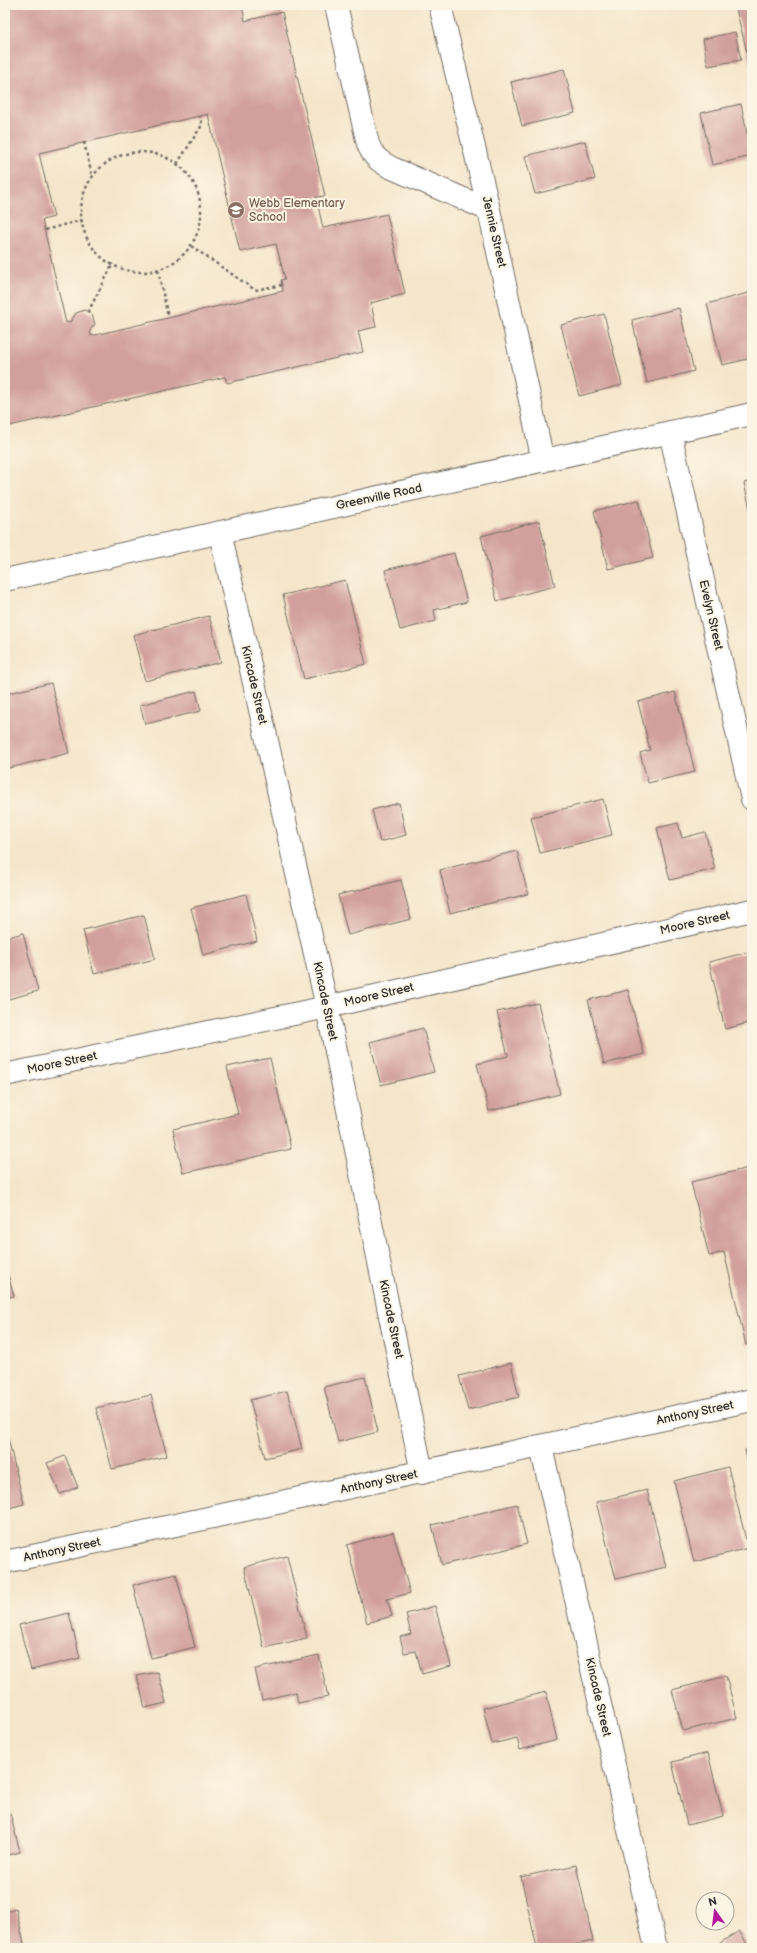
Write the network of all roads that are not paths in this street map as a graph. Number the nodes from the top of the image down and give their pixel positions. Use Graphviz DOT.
graph roads {
  1 [pos="336,5"];
  2 [pos="440,5"];
  3 [pos="489,210"];
  4 [pos="752,414"];
  5 [pos="670,432"];
  6 [pos="544,460"];
  7 [pos="220,532"];
  8 [pos="5,580"];
  9 [pos="752,799"];
  10 [pos="752,910"];
  11 [pos="327,1007"];
  12 [pos="5,1075"];
  13 [pos="752,1400"];
  14 [pos="540,1446"];
  15 [pos="422,1473"];
  16 [pos="5,1562"];
  17 [pos="656,1948"];
  1 -- 3 [label="street"];
  2 -- 3 [label="street, Jennie Street"];
  3 -- 6 [label="street, Jennie Street"];
  4 -- 5 [label="street, Greenville Road"];
  5 -- 6 [label="street, Greenville Road"];
  5 -- 9 [label="street, Evelyn Street"];
  6 -- 7 [label="street, Greenville Road"];
  7 -- 8 [label="street, Greenville Road"];
  7 -- 11 [label="street, Kincade Street"];
  10 -- 11 [label="street, Moore Street"];
  11 -- 12 [label="street, Moore Street"];
  11 -- 15 [label="street, Kincade Street"];
  13 -- 14 [label="street, Anthony Street"];
  14 -- 15 [label="street, Anthony Street"];
  14 -- 17 [label="street, Kincade Street"];
  15 -- 16 [label="street, Anthony Street"];
}
